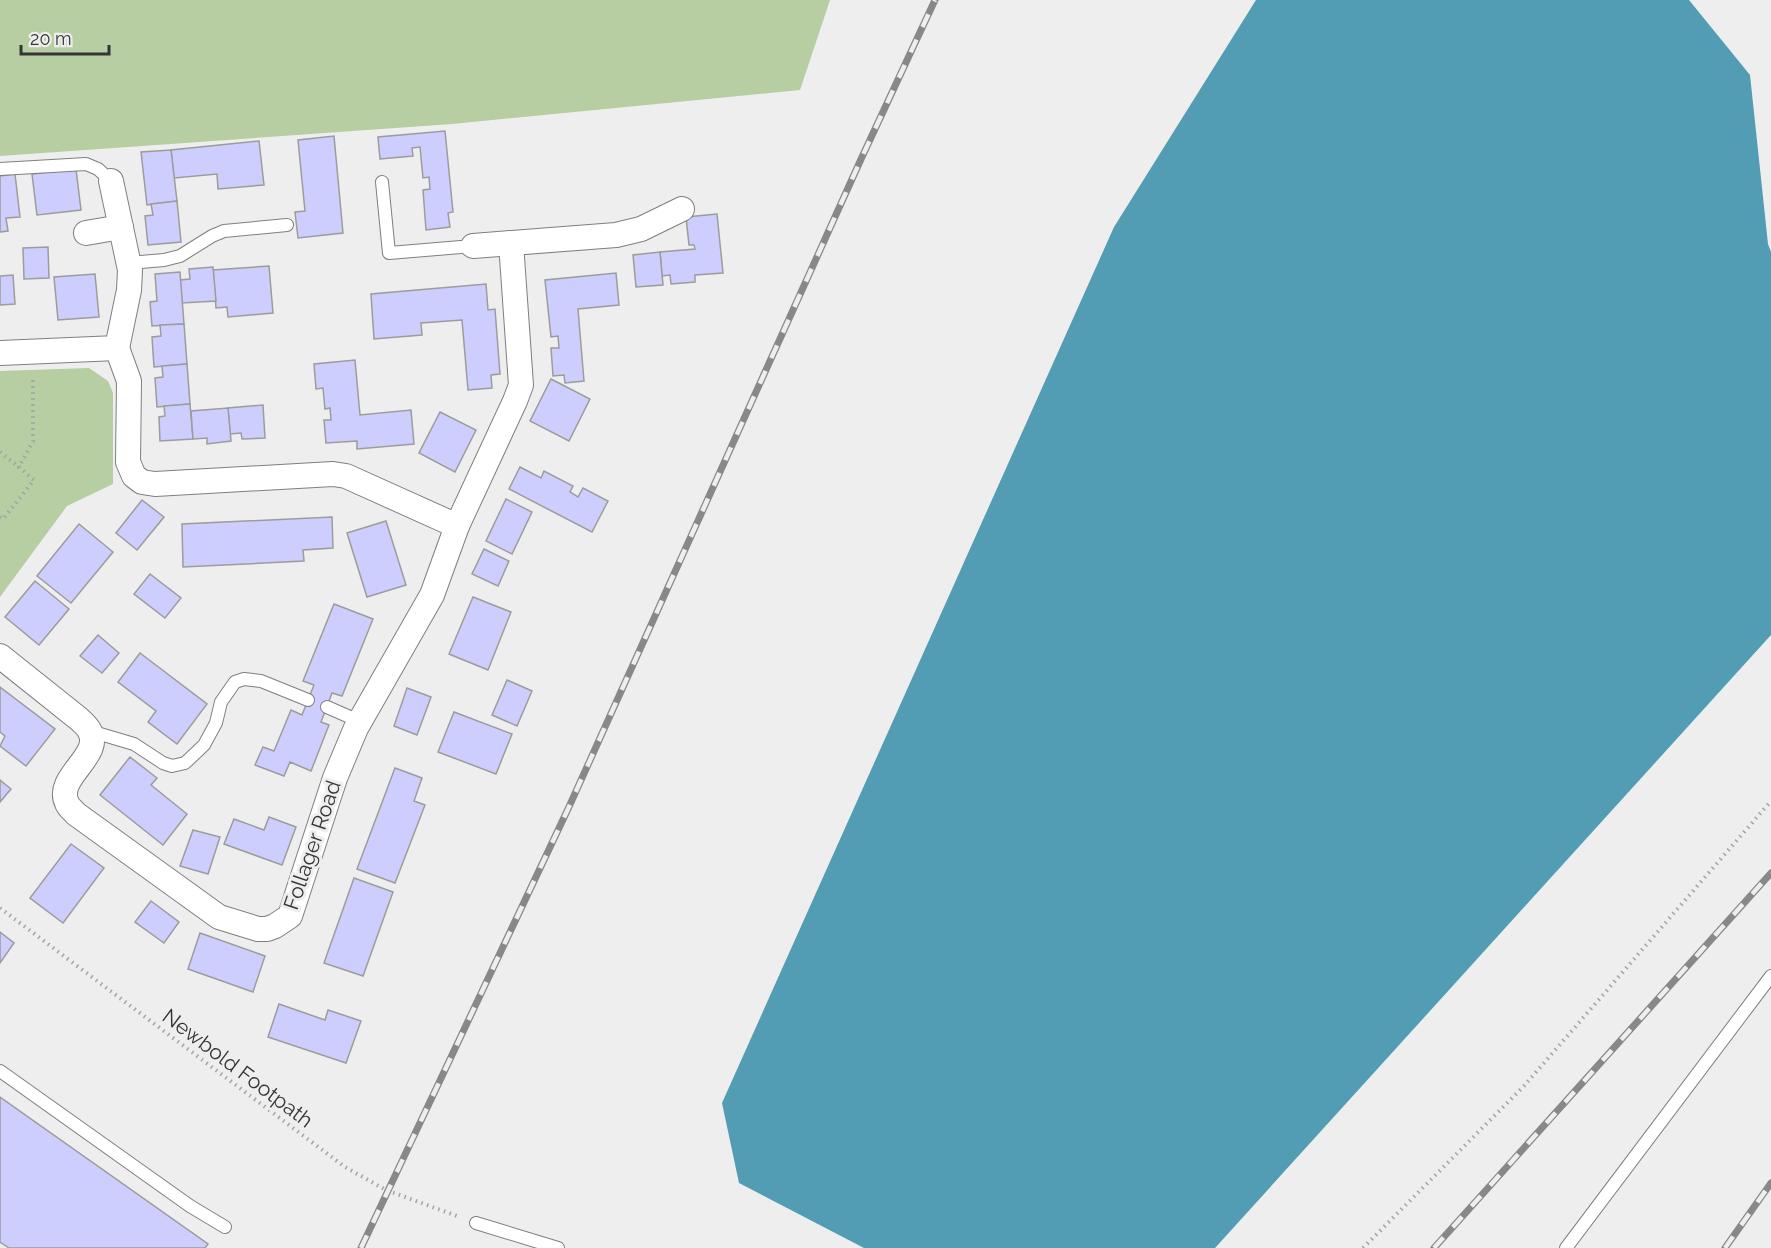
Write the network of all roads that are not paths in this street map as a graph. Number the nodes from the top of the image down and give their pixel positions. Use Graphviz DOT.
graph roads {
  1 [pos="0,169"];
  2 [pos="111,181"];
  3 [pos="382,182"];
  4 [pos="682,209"];
  5 [pos="286,225"];
  6 [pos="121,227"];
  7 [pos="86,233"];
  8 [pos="511,243"];
  9 [pos="473,246"];
  10 [pos="129,263"];
  11 [pos="117,348"];
  12 [pos="0,352"];
  13 [pos="457,526"];
  14 [pos="0,656"];
  15 [pos="308,700"];
  16 [pos="327,707"];
  17 [pos="359,721"];
  18 [pos="90,731"];
  19 [pos="1771,976"];
  20 [pos="0,1071"];
  21 [pos="476,1223"];
  22 [pos="225,1227"];
  23 [pos="558,1248"];
  24 [pos="1566,1248"];
  1 -- 2 [label="lane"];
  2 -- 6 [label="street"];
  3 -- 9 [label="lane"];
  4 -- 8 [label="street"];
  5 -- 10 [label="lane"];
  6 -- 7 [label="street"];
  6 -- 10 [label="street"];
  8 -- 9 [label="street"];
  8 -- 13 [label="street, Follager Road"];
  10 -- 11 [label="street"];
  11 -- 12 [label="street"];
  11 -- 13 [label="street"];
  13 -- 17 [label="street, Follager Road"];
  14 -- 18 [label="street"];
  15 -- 18 [label="lane"];
  16 -- 17 [label="lane"];
  17 -- 18 [label="street, Follager Road"];
  19 -- 24 [label="lane"];
  20 -- 22 [label="lane"];
  21 -- 23 [label="lane"];
}
